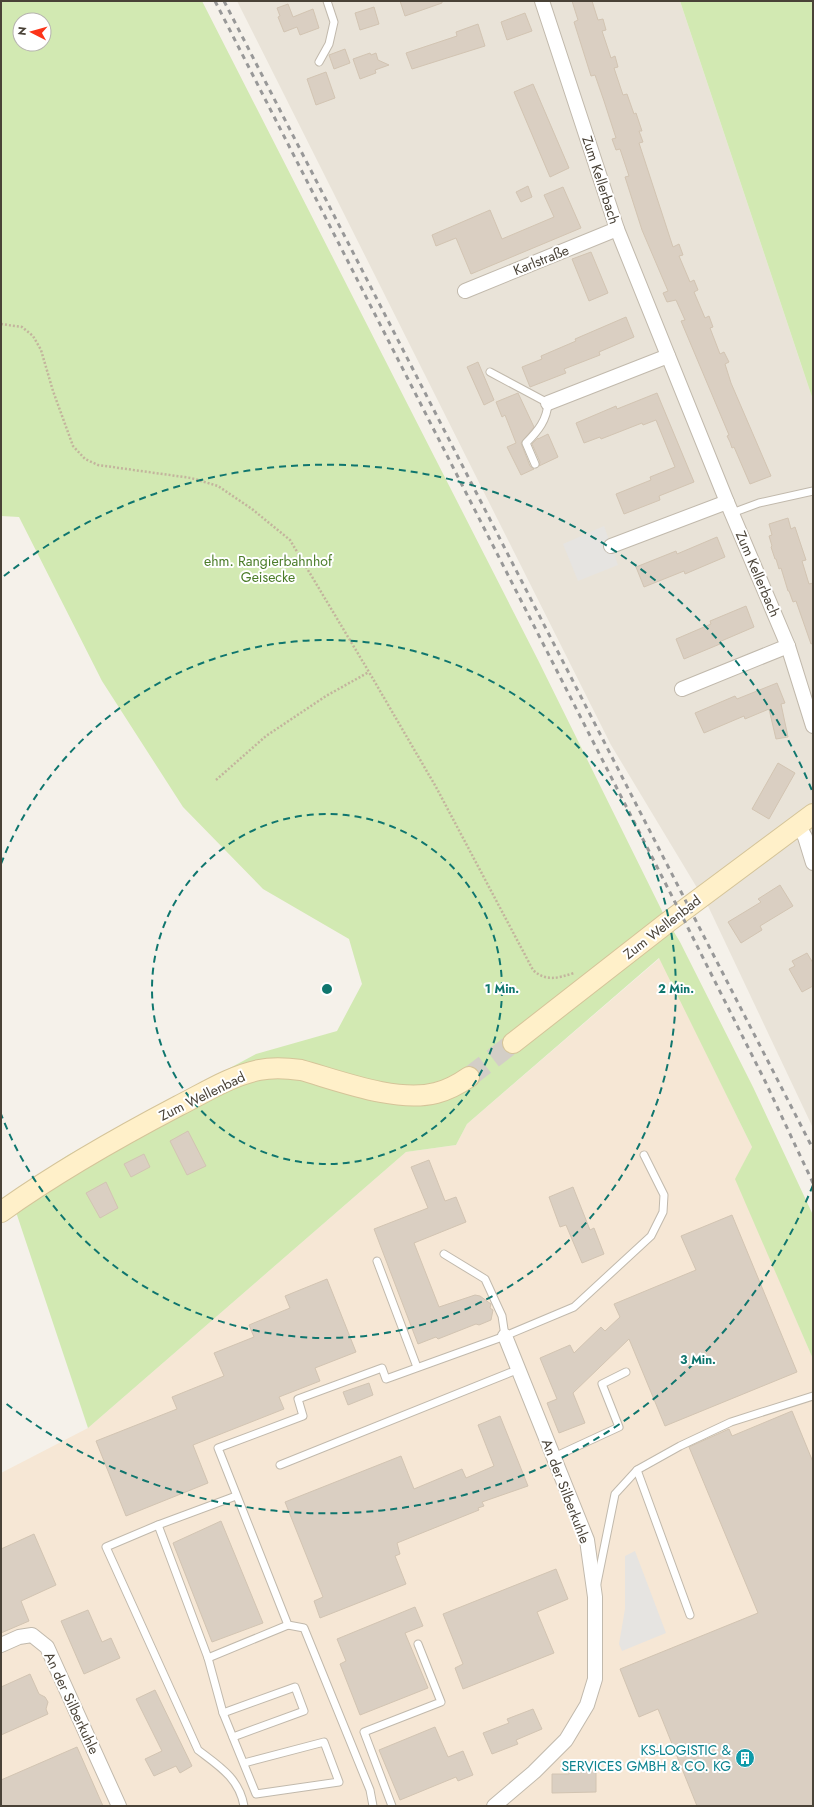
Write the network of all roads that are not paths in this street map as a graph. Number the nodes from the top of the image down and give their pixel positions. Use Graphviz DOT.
graph roads {
  1 [pos="327,1"];
  2 [pos="542,1"];
  3 [pos="319,62"];
  4 [pos="617,229"];
  5 [pos="465,291"];
  6 [pos="668,356"];
  7 [pos="490,372"];
  8 [pos="548,403"];
  9 [pos="535,464"];
  10 [pos="813,491"];
  11 [pos="729,508"];
  12 [pos="611,546"];
  13 [pos="788,646"];
  14 [pos="682,688"];
  15 [pos="813,726"];
  16 [pos="806,819"];
  17 [pos="813,863"];
  18 [pos="513,1043"];
  19 [pos="470,1078"];
  20 [pos="644,1155"];
  21 [pos="1,1212"];
  22 [pos="444,1254"];
  23 [pos="377,1261"];
  24 [pos="505,1336"];
  25 [pos="417,1367"];
  26 [pos="519,1369"];
  27 [pos="626,1372"];
  28 [pos="813,1396"];
  29 [pos="554,1457"];
  30 [pos="280,1465"];
  31 [pos="637,1470"];
  32 [pos="236,1496"];
  33 [pos="158,1525"];
  34 [pos="595,1597"];
  35 [pos="690,1615"];
  36 [pos="288,1625"];
  37 [pos="418,1644"];
  38 [pos="1,1645"];
  39 [pos="208,1658"];
  40 [pos="223,1713"];
  41 [pos="233,1737"];
  42 [pos="244,1763"];
  43 [pos="119,1806"];
  44 [pos="244,1806"];
  45 [pos="373,1806"];
  46 [pos="392,1806"];
  47 [pos="494,1806"];
  1 -- 3 [label="lane"];
  2 -- 4 [label="street, Zum Kellerbach"];
  4 -- 5 [label="street, Karlstraße"];
  4 -- 6 [label="street, Zum Kellerbach"];
  6 -- 8 [label="street"];
  6 -- 11 [label="street, Zum Kellerbach"];
  7 -- 8 [label="lane"];
  8 -- 9 [label="lane"];
  10 -- 11 [label="lane"];
  11 -- 12 [label="street"];
  11 -- 13 [label="street, Zum Kellerbach"];
  13 -- 14 [label="street"];
  13 -- 15 [label="street, Zum Kellerbach"];
  16 -- 17 [label="street"];
  16 -- 18 [label="main road, Zum Wellenbad"];
  19 -- 21 [label="main road, Zum Wellenbad"];
  20 -- 24 [label="lane"];
  22 -- 24 [label="lane"];
  23 -- 25 [label="lane"];
  24 -- 25 [label="lane"];
  24 -- 26 [label="street, An der Silberkuhle"];
  25 -- 32 [label="lane"];
  26 -- 29 [label="street, An der Silberkuhle"];
  26 -- 30 [label="lane"];
  27 -- 29 [label="lane"];
  28 -- 31 [label="lane"];
  29 -- 34 [label="street, An der Silberkuhle"];
  31 -- 34 [label="lane"];
  31 -- 35 [label="lane"];
  32 -- 33 [label="lane"];
  32 -- 36 [label="lane"];
  33 -- 39 [label="lane"];
  33 -- 44 [label="lane"];
  34 -- 47 [label="street, An der Silberkuhle"];
  36 -- 39 [label="lane"];
  36 -- 45 [label="lane"];
  37 -- 46 [label="lane"];
  38 -- 43 [label="street, An der Silberkuhle"];
  39 -- 40 [label="lane"];
  40 -- 41 [label="lane"];
  40 -- 41 [label="lane"];
  41 -- 42 [label="lane"];
  42 -- 42 [label="lane"];
}
